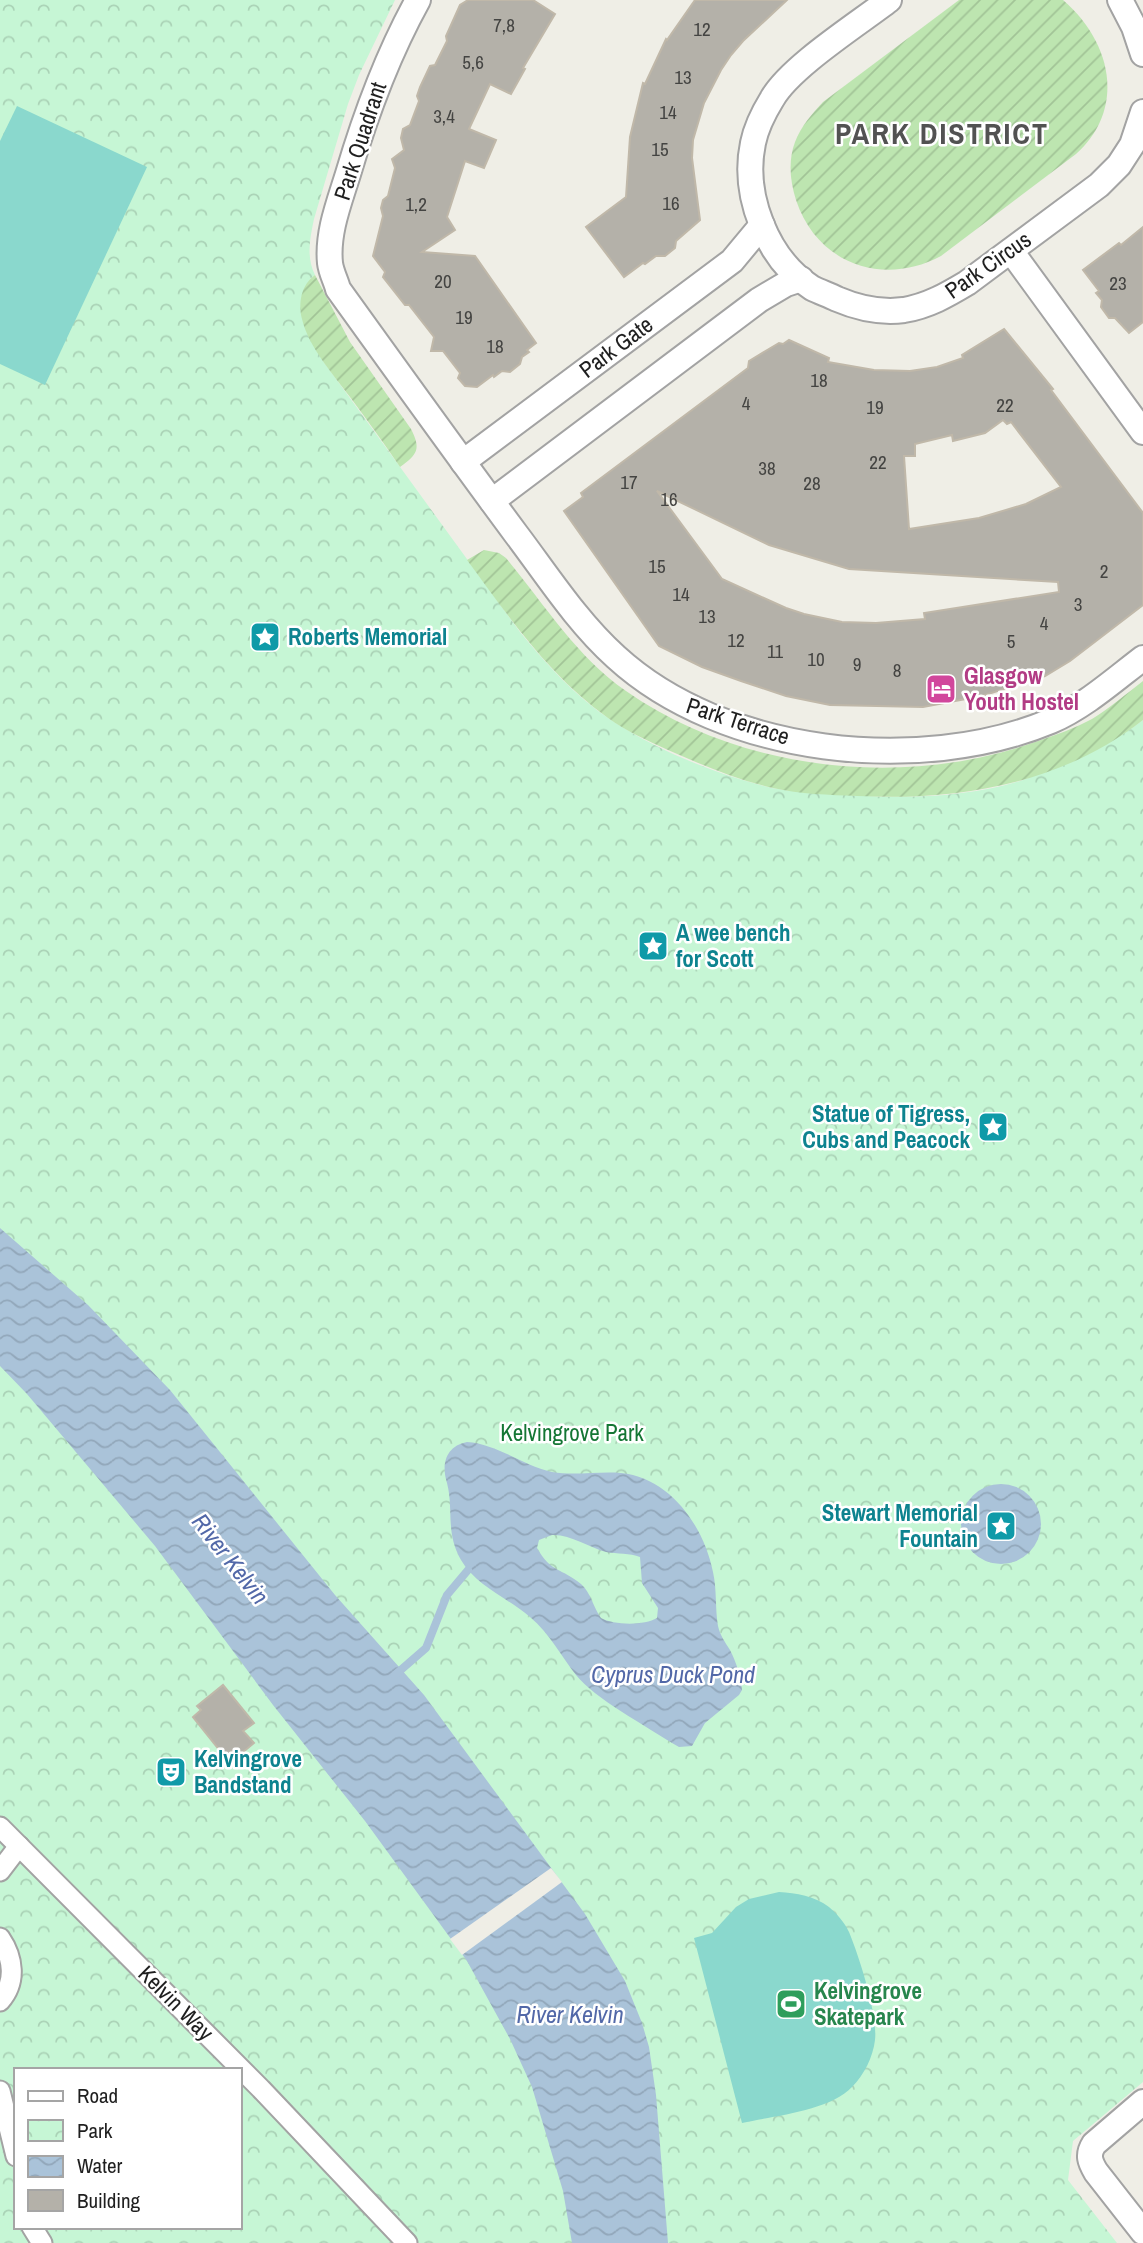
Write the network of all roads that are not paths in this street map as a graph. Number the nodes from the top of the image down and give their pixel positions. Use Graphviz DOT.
graph roads {
  1 [pos="418,0"];
  2 [pos="889,0"];
  3 [pos="1120,0"];
  4 [pos="1138,16"];
  5 [pos="1143,54"];
  6 [pos="1143,112"];
  7 [pos="762,225"];
  8 [pos="1011,251"];
  9 [pos="802,279"];
  10 [pos="338,289"];
  11 [pos="1143,432"];
  12 [pos="463,462"];
  13 [pos="492,501"];
  14 [pos="1143,658"];
  15 [pos="0,1826"];
  16 [pos="19,1846"];
  17 [pos="0,1871"];
  18 [pos="0,1938"];
  19 [pos="0,2001"];
  20 [pos="240,2068"];
  21 [pos="242,2070"];
  22 [pos="0,2091"];
  23 [pos="1143,2102"];
  24 [pos="14,2148"];
  25 [pos="1143,2232"];
  26 [pos="407,2243"];
  1 -- 10 [label="street, Park Quadrant"];
  2 -- 7 [label="street, Park Circus"];
  3 -- 4 [label="street"];
  4 -- 5 [label="street"];
  6 -- 8 [label="street, Park Circus"];
  7 -- 9 [label="street, Park Circus"];
  7 -- 12 [label="street, Park Gate"];
  8 -- 9 [label="street, Park Circus"];
  8 -- 11 [label="street"];
  9 -- 13 [label="street"];
  10 -- 12 [label="street, Park Terrace"];
  12 -- 13 [label="street, Park Terrace"];
  13 -- 14 [label="street, Park Terrace"];
  15 -- 16 [label="street, Kelvin Way"];
  16 -- 17 [label="street"];
  16 -- 20 [label="street, Kelvin Way"];
  18 -- 19 [label="street"];
  21 -- 26 [label="street, Kelvin Way"];
  22 -- 24 [label="street"];
  23 -- 25 [label="street"];
}
